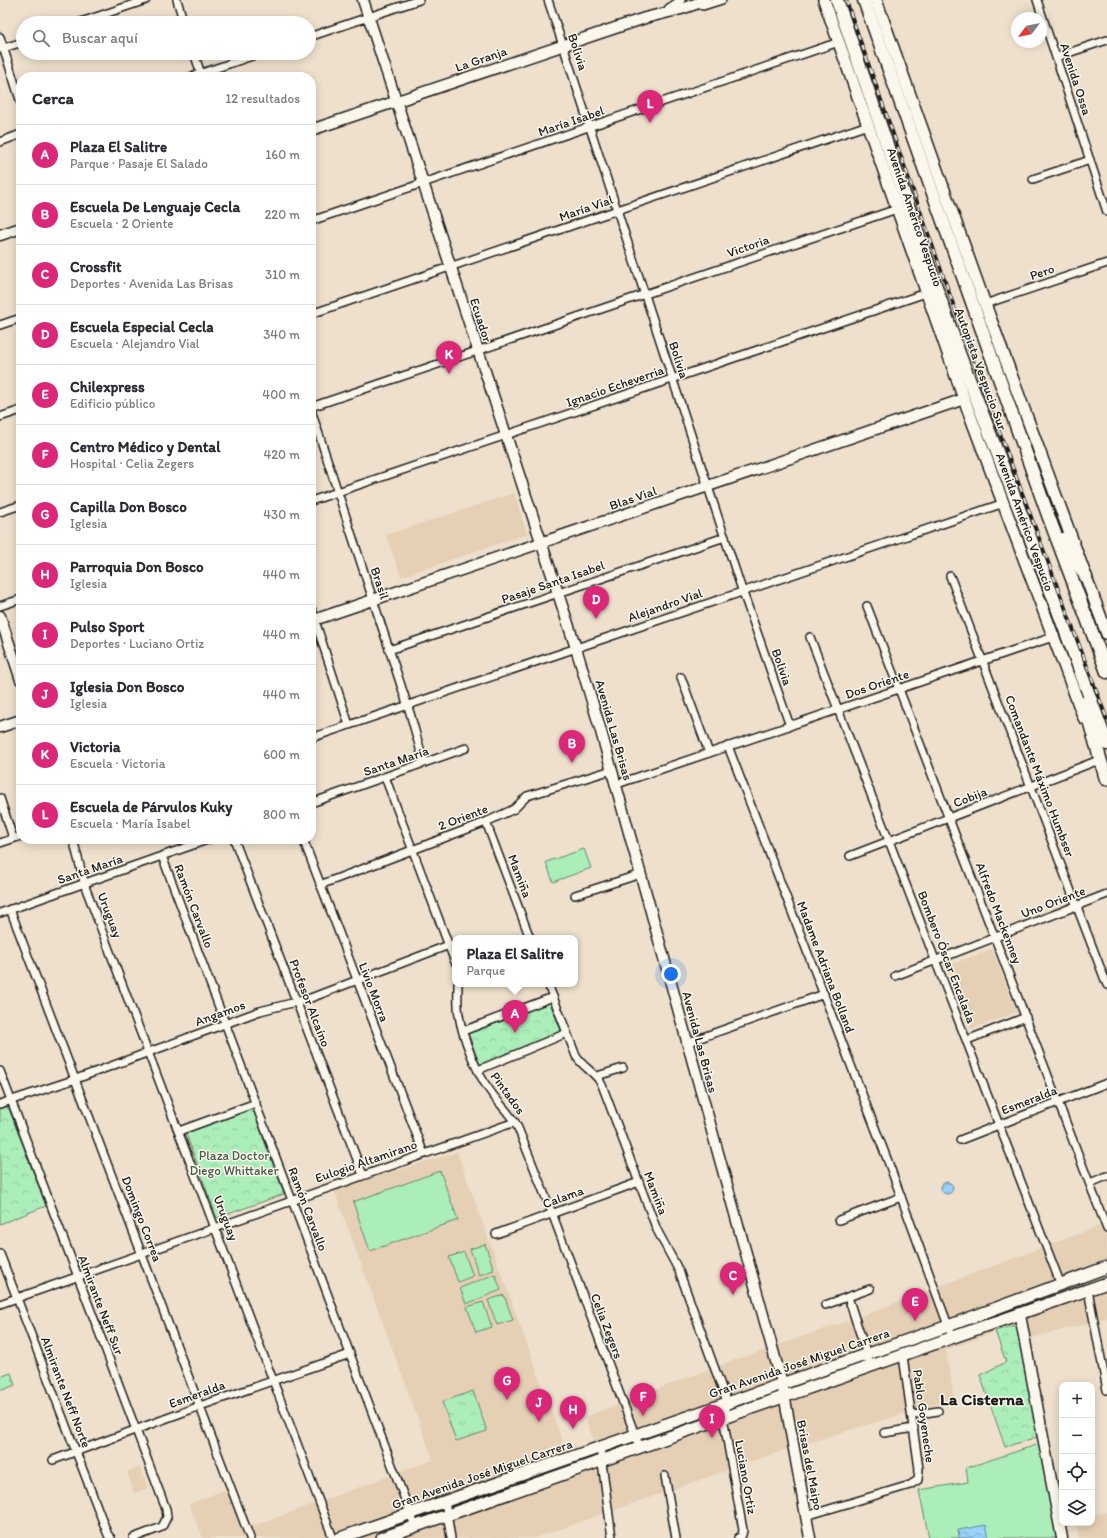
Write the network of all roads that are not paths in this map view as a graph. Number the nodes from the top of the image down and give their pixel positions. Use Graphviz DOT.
graph roads {
  1 [pos="146,0"];
  2 [pos="176,0"];
  3 [pos="363,0"];
  4 [pos="420,0"];
  5 [pos="548,0"];
  6 [pos="693,0"];
  7 [pos="707,0"];
  8 [pos="722,0"];
  9 [pos="824,0"];
  10 [pos="837,0"];
  11 [pos="864,0"];
  12 [pos="876,0"];
  13 [pos="1037,0"];
  14 [pos="681,4"];
  15 [pos="669,8"];
  16 [pos="659,14"];
  17 [pos="99,16"];
  18 [pos="182,16"];
  19 [pos="368,17"];
  20 [pos="316,35"];
  21 [pos="0,37"];
  22 [pos="1107,40"];
  23 [pos="839,42"];
  24 [pos="16,44"];
  25 [pos="563,45"];
  26 [pos="2,49"];
  27 [pos="1056,57"];
  28 [pos="196,60"];
  29 [pos="242,60"];
  30 [pos="200,72"];
  31 [pos="209,72"];
  32 [pos="16,89"];
  33 [pos="395,102"];
  34 [pos="868,125"];
  35 [pos="590,127"];
  36 [pos="316,128"];
  37 [pos="16,136"];
  38 [pos="0,142"];
  39 [pos="1090,160"];
  40 [pos="1033,179"];
  41 [pos="422,184"];
  42 [pos="897,209"];
  43 [pos="618,210"];
  44 [pos="1107,212"];
  45 [pos="316,219"];
  46 [pos="16,230"];
  47 [pos="0,235"];
  48 [pos="1107,263"];
  49 [pos="450,267"];
  50 [pos="645,294"];
  51 [pos="926,294"];
  52 [pos="985,304"];
  53 [pos="316,312"];
  54 [pos="16,320"];
  55 [pos="0,325"];
  56 [pos="477,350"];
  57 [pos="673,379"];
  58 [pos="964,399"];
  59 [pos="316,405"];
  60 [pos="16,412"];
  61 [pos="0,417"];
  62 [pos="316,425"];
  63 [pos="505,436"];
  64 [pos="708,486"];
  65 [pos="338,492"];
  66 [pos="316,499"];
  67 [pos="1004,503"];
  68 [pos="16,507"];
  69 [pos="0,512"];
  70 [pos="1048,516"];
  71 [pos="725,537"];
  72 [pos="541,543"];
  73 [pos="950,576"];
  74 [pos="1086,577"];
  75 [pos="743,592"];
  76 [pos="558,594"];
  77 [pos="1052,594"];
  78 [pos="373,600"];
  79 [pos="16,601"];
  80 [pos="0,606"];
  81 [pos="867,606"];
  82 [pos="0,616"];
  83 [pos="316,619"];
  84 [pos="1106,628"];
  85 [pos="316,629"];
  86 [pos="810,637"];
  87 [pos="1053,637"];
  88 [pos="576,648"];
  89 [pos="389,650"];
  90 [pos="982,661"];
  91 [pos="16,665"];
  92 [pos="1107,672"];
  93 [pos="681,677"];
  94 [pos="900,689"];
  95 [pos="407,705"];
  96 [pos="839,710"];
  97 [pos="16,722"];
  98 [pos="349,725"];
  99 [pos="790,726"];
  100 [pos="0,727"];
  101 [pos="316,736"];
  102 [pos="1107,744"];
  103 [pos="728,746"];
  104 [pos="466,748"];
  105 [pos="709,753"];
  106 [pos="1099,760"];
  107 [pos="424,763"];
  108 [pos="612,770"];
  109 [pos="385,777"];
  110 [pos="1107,780"];
  111 [pos="616,784"];
  112 [pos="1031,787"];
  113 [pos="0,798"];
  114 [pos="316,801"];
  115 [pos="950,818"];
  116 [pos="486,822"];
  117 [pos="16,837"];
  118 [pos="13,838"];
  119 [pos="889,841"];
  120 [pos="0,843"];
  121 [pos="74,844"];
  122 [pos="196,844"];
  123 [pos="236,844"];
  124 [pos="305,844"];
  125 [pos="413,849"];
  126 [pos="162,856"];
  127 [pos="850,856"];
  128 [pos="641,874"];
  129 [pos="84,883"];
  130 [pos="320,885"];
  131 [pos="1107,894"];
  132 [pos="575,895"];
  133 [pos="1076,905"];
  134 [pos="10,909"];
  135 [pos="0,913"];
  136 [pos="529,935"];
  137 [pos="995,937"];
  138 [pos="449,945"];
  139 [pos="452,954"];
  140 [pos="936,960"];
  141 [pos="895,976"];
  142 [pos="357,981"];
  143 [pos="1107,985"];
  144 [pos="458,987"];
  145 [pos="549,987"];
  146 [pos="824,994"];
  147 [pos="553,997"];
  148 [pos="297,1003"];
  149 [pos="1026,1018"];
  150 [pos="225,1024"];
  151 [pos="463,1031"];
  152 [pos="567,1033"];
  153 [pos="966,1040"];
  154 [pos="686,1043"];
  155 [pos="149,1052"];
  156 [pos="623,1068"];
  157 [pos="478,1070"];
  158 [pos="0,1071"];
  159 [pos="597,1076"];
  160 [pos="76,1079"];
  161 [pos="1107,1083"];
  162 [pos="11,1100"];
  163 [pos="1059,1102"];
  164 [pos="0,1104"];
  165 [pos="256,1104"];
  166 [pos="515,1122"];
  167 [pos="999,1125"];
  168 [pos="179,1131"];
  169 [pos="960,1140"];
  170 [pos="424,1154"];
  171 [pos="363,1175"];
  172 [pos="1107,1176"];
  173 [pos="639,1182"];
  174 [pos="1090,1183"];
  175 [pos="901,1197"];
  176 [pos="292,1200"];
  177 [pos="552,1214"];
  178 [pos="839,1220"];
  179 [pos="215,1227"];
  180 [pos="1107,1228"];
  181 [pos="496,1234"];
  182 [pos="142,1253"];
  183 [pos="0,1254"];
  184 [pos="1107,1266"];
  185 [pos="78,1276"];
  186 [pos="1107,1283"];
  187 [pos="1061,1285"];
  188 [pos="870,1289"];
  189 [pos="1088,1290"];
  190 [pos="848,1297"];
  191 [pos="1029,1297"];
  192 [pos="17,1298"];
  193 [pos="0,1304"];
  194 [pos="825,1305"];
  195 [pos="1020,1315"];
  196 [pos="948,1326"];
  197 [pos="953,1339"];
  198 [pos="350,1354"];
  199 [pos="867,1354"];
  200 [pos="903,1356"];
  201 [pos="871,1367"];
  202 [pos="273,1380"];
  203 [pos="782,1383"];
  204 [pos="1107,1390"];
  205 [pos="784,1398"];
  206 [pos="727,1402"];
  207 [pos="200,1406"];
  208 [pos="938,1411"];
  209 [pos="912,1415"];
  210 [pos="724,1418"];
  211 [pos="914,1428"];
  212 [pos="135,1430"];
  213 [pos="884,1433"];
  214 [pos="635,1434"];
  215 [pos="600,1447"];
  216 [pos="640,1448"];
  217 [pos="76,1452"];
  218 [pos="53,1460"];
  219 [pos="602,1461"];
  220 [pos="665,1476"];
  221 [pos="445,1502"];
  222 [pos="411,1514"];
  223 [pos="448,1515"];
  224 [pos="806,1516"];
  225 [pos="415,1526"];
  226 [pos="142,1537"];
  227 [pos="111,1538"];
  228 [pos="133,1538"];
  229 [pos="250,1538"];
  230 [pos="333,1538"];
  231 [pos="340,1538"];
  232 [pos="382,1538"];
  233 [pos="451,1538"];
  234 [pos="612,1538"];
  235 [pos="676,1538"];
  236 [pos="738,1538"];
  237 [pos="810,1538"];
  238 [pos="1062,1538"];
  1 -- 17 [label="street"];
  2 -- 18 [label="street"];
  3 -- 19 [label="street, Ecuador"];
  4 -- 19 [label="street"];
  5 -- 25 [label="street, Bolivia"];
  6 -- 15 [label="street, La Granja"];
  7 -- 14 [label="street, La Granja"];
  8 -- 14 [label="street, La Granja"];
  9 -- 23 [label="main road, Avenida Américo Vespucio"];
  10 -- 77 [label="highway, Autopista Vespucio Sur"];
  11 -- 70 [label="highway, Autopista Vespucio Sur"];
  12 -- 52 [label="main road"];
  13 -- 27 [label="street, Avenida Ossa"];
  14 -- 15 [label="street, La Granja"];
  14 -- 16 [label="street, La Granja"];
  15 -- 16 [label="street, La Granja"];
  16 -- 25 [label="street, La Granja"];
  19 -- 20 [label="street"];
  19 -- 33 [label="street, Ecuador"];
  21 -- 26 [label="street"];
  22 -- 27 [label="street"];
  23 -- 34 [label="main road, Avenida Américo Vespucio"];
  23 -- 35 [label="street, María Isabel"];
  24 -- 26 [label="street"];
  25 -- 33 [label="street, La Granja"];
  25 -- 35 [label="street, Bolivia"];
  26 -- 32 [label="street"];
  27 -- 39 [label="street, Avenida Ossa"];
  28 -- 30 [label="street"];
  29 -- 31 [label="street"];
  33 -- 36 [label="street, La Granja"];
  33 -- 41 [label="street, Ecuador"];
  34 -- 42 [label="main road, Avenida Américo Vespucio"];
  34 -- 43 [label="street, María Vial"];
  35 -- 41 [label="street, María Isabel"];
  35 -- 43 [label="street, Bolivia"];
  37 -- 38 [label="street"];
  39 -- 40 [label="street"];
  39 -- 44 [label="street, Avenida Ossa"];
  41 -- 45 [label="street, María Isabel"];
  41 -- 49 [label="street, Ecuador"];
  42 -- 50 [label="street, Victoria"];
  42 -- 51 [label="main road, Avenida Américo Vespucio"];
  43 -- 49 [label="street, María Vial"];
  43 -- 50 [label="street, Bolivia"];
  46 -- 47 [label="street"];
  48 -- 52 [label="street, Pero"];
  49 -- 53 [label="street, María Vial"];
  49 -- 56 [label="street, Ecuador"];
  50 -- 56 [label="street, Victoria"];
  50 -- 57 [label="street, Bolivia"];
  51 -- 57 [label="street, Ignacio Echeverria"];
  51 -- 58 [label="main road, Avenida Américo Vespucio"];
  52 -- 74 [label="main road"];
  54 -- 55 [label="street"];
  56 -- 59 [label="street, Victoria"];
  56 -- 63 [label="street, Ecuador"];
  57 -- 63 [label="street, Ignacio Echeverria"];
  57 -- 64 [label="street, Bolivia"];
  58 -- 64 [label="street, Blas Vial"];
  58 -- 67 [label="main road, Avenida Américo Vespucio"];
  60 -- 61 [label="street"];
  62 -- 65 [label="street, Brasil"];
  63 -- 65 [label="street, Ignacio Echeverria"];
  63 -- 72 [label="street, Ecuador"];
  64 -- 71 [label="street, Bolivia"];
  64 -- 72 [label="street, Blas Vial"];
  65 -- 66 [label="street, Ignacio Echeverria"];
  65 -- 78 [label="street, Brasil"];
  67 -- 75 [label="street, Alejandro Vial"];
  67 -- 87 [label="main road, Avenida Américo Vespucio"];
  68 -- 69 [label="street"];
  70 -- 74 [label="highway"];
  70 -- 92 [label="highway, Autopista Vespucio Sur"];
  71 -- 75 [label="street, Bolivia"];
  71 -- 76 [label="street, Pasaje Santa Isabel"];
  72 -- 76 [label="street, Ecuador"];
  72 -- 78 [label="street, Blas Vial"];
  73 -- 90 [label="street, Comandante Máximo Humbser"];
  74 -- 84 [label="main road"];
  75 -- 88 [label="street, Alejandro Vial"];
  75 -- 99 [label="street, Bolivia"];
  76 -- 88 [label="street, Ecuador"];
  76 -- 89 [label="street, Pasaje Santa Isabel"];
  77 -- 102 [label="highway, Autopista Vespucio Sur"];
  77 -- 110 [label="highway"];
  78 -- 83 [label="street, Blas Vial"];
  78 -- 89 [label="street, Brasil"];
  79 -- 80 [label="street"];
  81 -- 94 [label="street, Alfredo Mackenney"];
  82 -- 91 [label="street"];
  85 -- 98 [label="street"];
  86 -- 96 [label="street, Bombero Óscar Encalada"];
  87 -- 90 [label="street, Dos Oriente"];
  87 -- 106 [label="main road, Avenida Américo Vespucio"];
  88 -- 95 [label="street, Alejandro Vial"];
  88 -- 108 [label="street, Avenida Las Brisas"];
  89 -- 95 [label="street, Brasil"];
  90 -- 94 [label="street, Dos Oriente"];
  90 -- 112 [label="street, Comandante Máximo Humbser"];
  93 -- 105 [label="street"];
  94 -- 96 [label="street, Dos Oriente"];
  94 -- 115 [label="street, Alfredo Mackenney"];
  95 -- 98 [label="street, Alejandro Vial"];
  95 -- 107 [label="street, Brasil"];
  96 -- 99 [label="street, Dos Oriente"];
  96 -- 119 [label="street, Bombero Óscar Encalada"];
  97 -- 100 [label="street"];
  98 -- 101 [label="street, Alejandro Vial"];
  99 -- 103 [label="street, Dos Oriente"];
  103 -- 105 [label="street, Dos Oriente"];
  103 -- 146 [label="street, Madame Adriana Bolland"];
  104 -- 107 [label="street, Santa María"];
  105 -- 111 [label="street, Dos Oriente"];
  106 -- 110 [label="main road, Avenida Américo Vespucio"];
  106 -- 112 [label="street, Cobija"];
  107 -- 109 [label="street, Santa María"];
  108 -- 111 [label="street, Avenida Las Brisas"];
  108 -- 116 [label="street, 2 Oriente"];
  109 -- 114 [label="street, Santa María"];
  109 -- 125 [label="street"];
  111 -- 128 [label="street, Avenida Las Brisas"];
  112 -- 115 [label="street, Cobija"];
  112 -- 133 [label="street, Comandante Máximo Humbser"];
  113 -- 118 [label="street"];
  115 -- 119 [label="street, Cobija"];
  115 -- 137 [label="street, Alfredo Mackenney"];
  116 -- 125 [label="street, 2 Oriente"];
  116 -- 136 [label="street, Mamiña"];
  117 -- 118 [label="street"];
  118 -- 120 [label="street"];
  119 -- 127 [label="street, Cobija"];
  119 -- 140 [label="street, Bombero Óscar Encalada"];
  121 -- 129 [label="street, Uruguay"];
  122 -- 126 [label="street, Santa María"];
  123 -- 148 [label="street, Profesor Alcaíno"];
  124 -- 130 [label="street, Livio Morra"];
  125 -- 130 [label="street, 2 Oriente"];
  125 -- 138 [label="street"];
  126 -- 129 [label="street, Santa María"];
  126 -- 150 [label="street, Ramón Carvallo"];
  128 -- 132 [label="street"];
  128 -- 154 [label="street, Avenida Las Brisas"];
  129 -- 134 [label="street, Santa María"];
  129 -- 155 [label="street, Uruguay"];
  130 -- 142 [label="street, Livio Morra"];
  131 -- 133 [label="street, Uno Oriente"];
  133 -- 137 [label="street, Uno Oriente"];
  133 -- 143 [label="street, Comandante Máximo Humbser"];
  134 -- 135 [label="street, Santa María"];
  134 -- 160 [label="street, Domingo Correa"];
  137 -- 140 [label="street, Uno Oriente"];
  137 -- 149 [label="street, Alfredo Mackenney"];
  138 -- 139 [label="street"];
  138 -- 142 [label="street, Angamos"];
  140 -- 141 [label="street, Uno Oriente"];
  140 -- 153 [label="street, Bombero Óscar Encalada"];
  142 -- 148 [label="street, Angamos"];
  142 -- 170 [label="street, Livio Morra"];
  144 -- 151 [label="street, Pintados"];
  145 -- 147 [label="street, Mamiña"];
  146 -- 154 [label="street"];
  146 -- 175 [label="street, Madame Adriana Bolland"];
  147 -- 151 [label="street"];
  147 -- 152 [label="street, Mamiña"];
  148 -- 150 [label="street, Angamos"];
  148 -- 171 [label="street, Profesor Alcaíno"];
  149 -- 153 [label="street"];
  149 -- 163 [label="street, Alfredo Mackenney"];
  150 -- 155 [label="street, Angamos"];
  150 -- 165 [label="street, Ramón Carvallo"];
  151 -- 157 [label="street, Pintados"];
  152 -- 157 [label="street"];
  152 -- 159 [label="street, Mamiña"];
  153 -- 167 [label="street, Bombero Óscar Encalada"];
  154 -- 203 [label="street, Avenida Las Brisas"];
  155 -- 160 [label="street, Angamos"];
  155 -- 168 [label="street, Uruguay"];
  156 -- 159 [label="street"];
  157 -- 166 [label="street, Pintados"];
  158 -- 162 [label="street, Almirante Neff Sur"];
  159 -- 173 [label="street, Mamiña"];
  160 -- 162 [label="street, Angamos"];
  160 -- 182 [label="street, Domingo Correa"];
  161 -- 163 [label="street, Esmeralda"];
  162 -- 164 [label="street, Angamos"];
  162 -- 185 [label="street, Almirante Neff Sur"];
  163 -- 167 [label="street, Esmeralda"];
  163 -- 174 [label="street, Alfredo Mackenney"];
  165 -- 168 [label="street"];
  165 -- 176 [label="street, Ramón Carvallo"];
  166 -- 170 [label="street, Eulogio Altamirano"];
  166 -- 177 [label="street, Pintados"];
  167 -- 169 [label="street, Esmeralda"];
  167 -- 187 [label="street, Bombero Óscar Encalada"];
  168 -- 179 [label="street, Uruguay"];
  170 -- 171 [label="street, Eulogio Altamirano"];
  171 -- 176 [label="street, Eulogio Altamirano"];
  172 -- 174 [label="street"];
  173 -- 177 [label="street, Calama"];
  173 -- 206 [label="street, Mamiña"];
  174 -- 180 [label="street, Alfredo Mackenney"];
  175 -- 178 [label="street"];
  175 -- 196 [label="street, Madame Adriana Bolland"];
  176 -- 179 [label="street, Eulogio Altamirano"];
  176 -- 198 [label="street, Ramón Carvallo"];
  177 -- 181 [label="street, Calama"];
  177 -- 214 [label="street, Celia Zegers"];
  179 -- 182 [label="street, Eulogio Altamirano"];
  179 -- 202 [label="street, Uruguay"];
  182 -- 185 [label="street, Eulogio Altamirano"];
  182 -- 207 [label="street, Domingo Correa"];
  183 -- 192 [label="street, Almirante Neff Norte"];
  184 -- 187 [label="main road, Gran Avenida José Miguel Carrera"];
  185 -- 192 [label="street, Eulogio Altamirano"];
  185 -- 212 [label="street, Almirante Neff Sur"];
  186 -- 189 [label="main road, Gran Avenida José Miguel Carrera"];
  187 -- 191 [label="main road, Gran Avenida José Miguel Carrera"];
  188 -- 190 [label="street"];
  189 -- 195 [label="main road, Gran Avenida José Miguel Carrera"];
  189 -- 204 [label="street"];
  190 -- 194 [label="street"];
  190 -- 199 [label="street"];
  191 -- 195 [label="main road"];
  191 -- 196 [label="main road, Gran Avenida José Miguel Carrera"];
  192 -- 193 [label="street, Eulogio Altamirano"];
  192 -- 217 [label="street, Almirante Neff Norte"];
  195 -- 197 [label="main road, Gran Avenida José Miguel Carrera"];
  195 -- 238 [label="street"];
  196 -- 197 [label="street, Madame Adriana Bolland"];
  196 -- 199 [label="main road, Gran Avenida José Miguel Carrera"];
  197 -- 200 [label="main road, Gran Avenida José Miguel Carrera"];
  198 -- 202 [label="street, Esmeralda"];
  198 -- 222 [label="street, Ramón Carvallo"];
  199 -- 201 [label="street"];
  199 -- 203 [label="main road, Gran Avenida José Miguel Carrera"];
  200 -- 201 [label="main road, Gran Avenida José Miguel Carrera"];
  200 -- 209 [label="street, Pablo Goyeneche"];
  201 -- 205 [label="main road, Gran Avenida José Miguel Carrera"];
  202 -- 207 [label="street, Esmeralda"];
  202 -- 230 [label="street, Uruguay"];
  203 -- 205 [label="street, Avenida Las Brisas"];
  203 -- 206 [label="main road, Gran Avenida José Miguel Carrera"];
  205 -- 210 [label="main road, Gran Avenida José Miguel Carrera"];
  205 -- 224 [label="street, Brisas del Maipo"];
  206 -- 210 [label="street"];
  206 -- 214 [label="main road, Gran Avenida José Miguel Carrera"];
  207 -- 212 [label="street, Esmeralda"];
  207 -- 229 [label="street, Domingo Correa"];
  208 -- 209 [label="street"];
  209 -- 211 [label="street, Pablo Goyeneche"];
  210 -- 216 [label="main road, Gran Avenida José Miguel Carrera"];
  210 -- 236 [label="street, Luciano Ortiz"];
  211 -- 213 [label="street"];
  211 -- 224 [label="street, Pablo Goyeneche"];
  212 -- 217 [label="street, Esmeralda"];
  212 -- 226 [label="street, Almirante Neff Sur"];
  214 -- 215 [label="main road, Gran Avenida José Miguel Carrera"];
  214 -- 216 [label="street, Celia Zegers"];
  215 -- 219 [label="street"];
  215 -- 221 [label="main road, Gran Avenida José Miguel Carrera"];
  216 -- 219 [label="main road, Gran Avenida José Miguel Carrera"];
  217 -- 218 [label="street, Esmeralda"];
  217 -- 227 [label="street, Almirante Neff Norte"];
  219 -- 223 [label="main road, Gran Avenida José Miguel Carrera"];
  219 -- 234 [label="street"];
  220 -- 235 [label="street"];
  221 -- 222 [label="main road, Gran Avenida José Miguel Carrera"];
  221 -- 223 [label="street"];
  222 -- 225 [label="street, Ramón Carvallo"];
  222 -- 231 [label="main road, Gran Avenida José Miguel Carrera"];
  223 -- 225 [label="main road, Gran Avenida José Miguel Carrera"];
  223 -- 233 [label="street"];
  224 -- 237 [label="street, Brisas del Maipo"];
  225 -- 232 [label="main road, Gran Avenida José Miguel Carrera"];
  226 -- 228 [label="street"];
}
